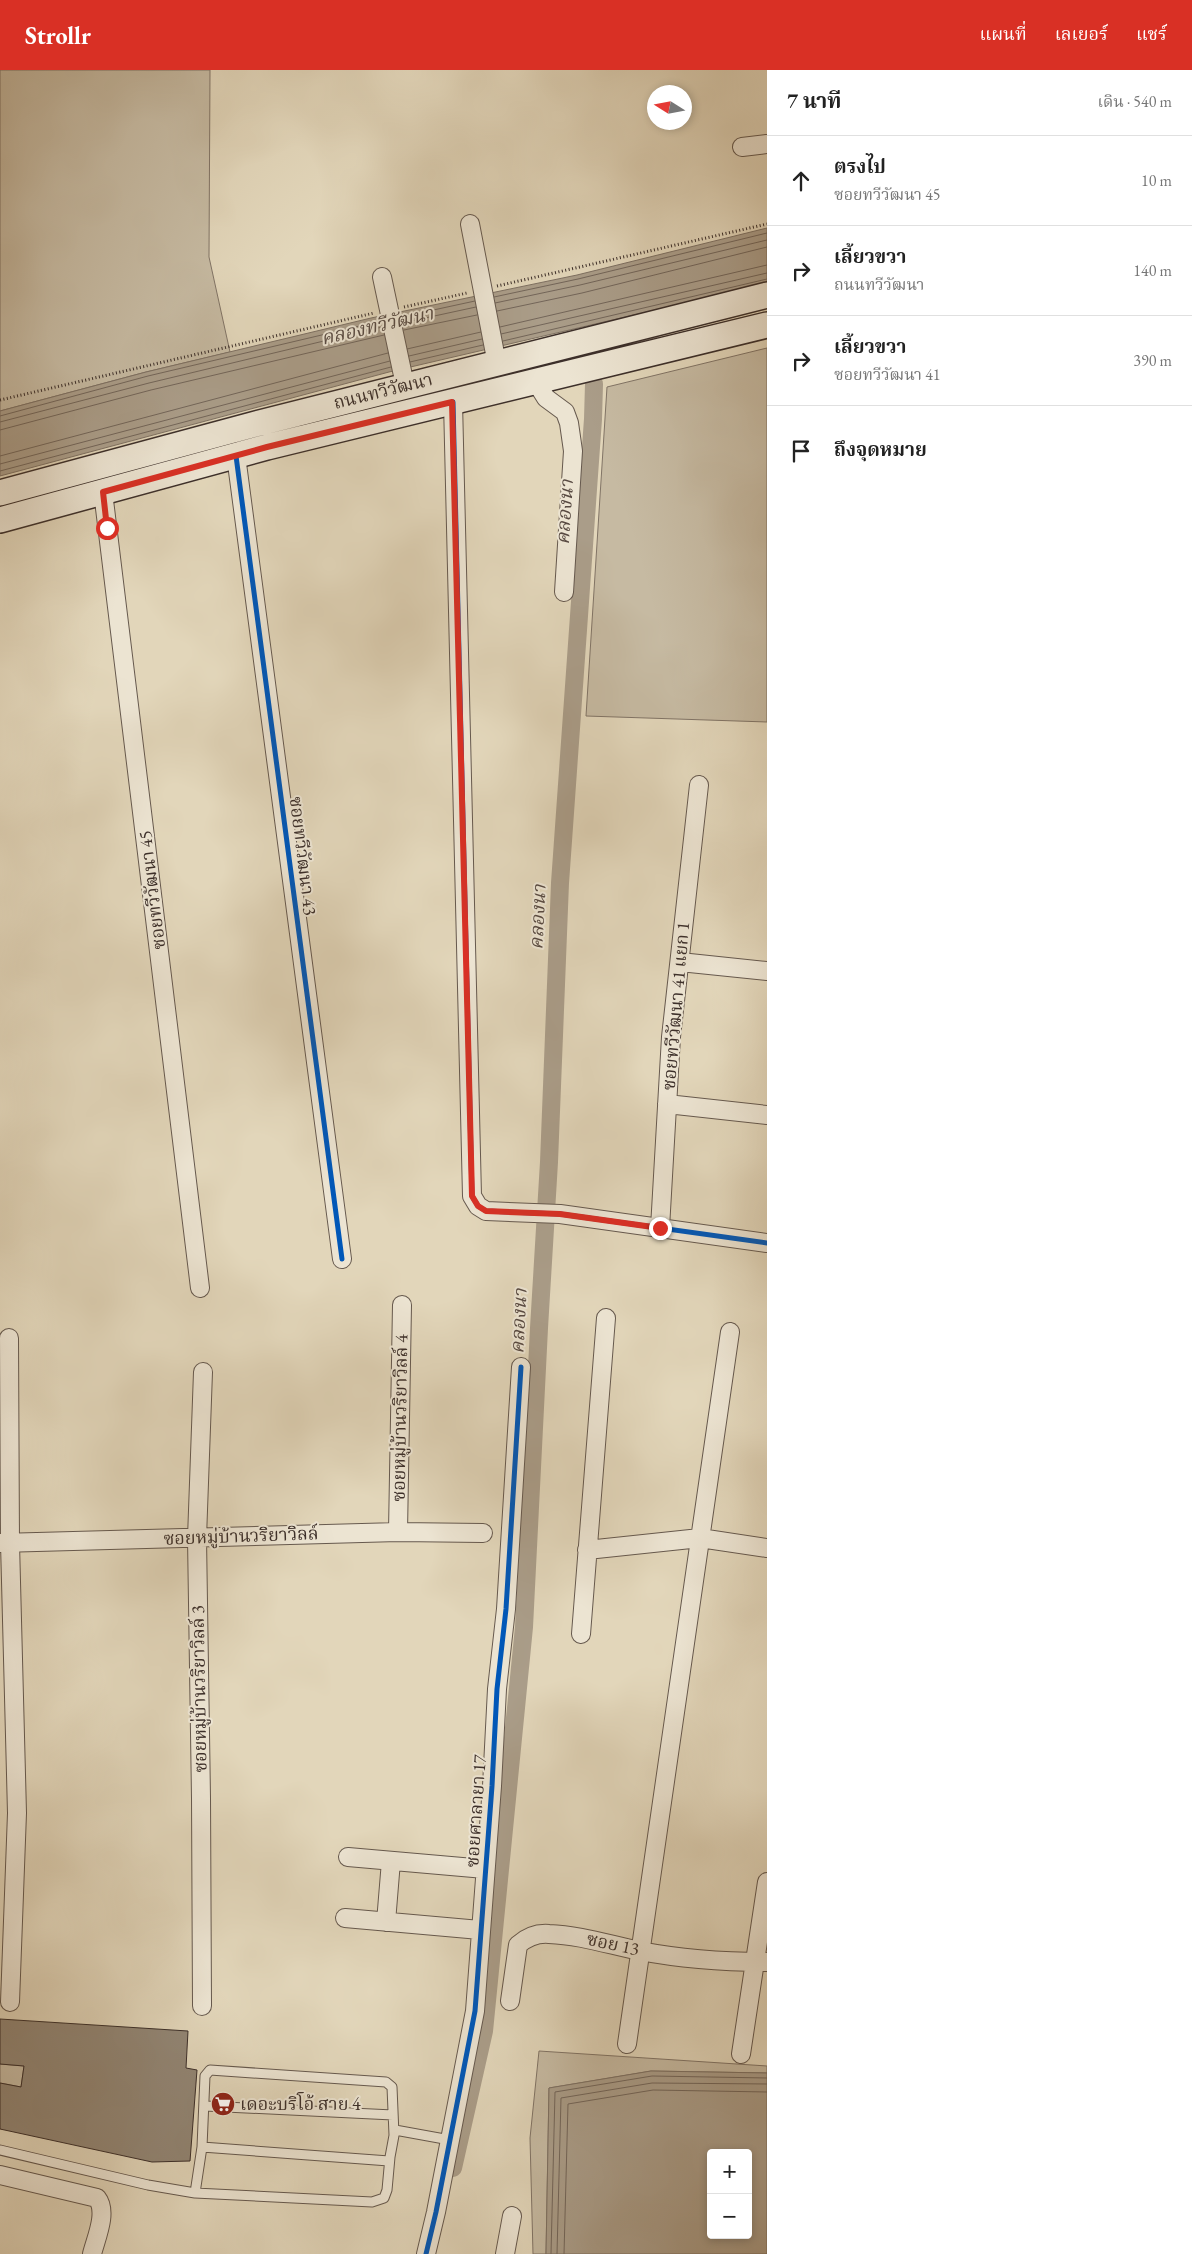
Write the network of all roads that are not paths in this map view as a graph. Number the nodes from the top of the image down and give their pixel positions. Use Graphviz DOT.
graph roads {
  1 [pos="767,144"];
  2 [pos="742,147"];
  3 [pos="470,224"];
  4 [pos="382,277"];
  5 [pos="767,295"];
  6 [pos="767,325"];
  7 [pos="495,354"];
  8 [pos="403,377"];
  9 [pos="536,382"];
  10 [pos="452,402"];
  11 [pos="236,456"];
  12 [pos="103,492"];
  13 [pos="0,493"];
  14 [pos="0,520"];
  15 [pos="564,592"];
  16 [pos="699,785"];
  17 [pos="680,962"];
  18 [pos="767,971"];
  19 [pos="667,1104"];
  20 [pos="767,1115"];
  21 [pos="660,1228"];
  22 [pos="767,1242"];
  23 [pos="342,1259"];
  24 [pos="200,1288"];
  25 [pos="402,1305"];
  26 [pos="606,1318"];
  27 [pos="730,1332"];
  28 [pos="9,1338"];
  29 [pos="520,1367"];
  30 [pos="203,1372"];
  31 [pos="398,1532"];
  32 [pos="483,1533"];
  33 [pos="197,1538"];
  34 [pos="700,1538"];
  35 [pos="5,1543"];
  36 [pos="767,1548"];
  37 [pos="588,1550"];
  38 [pos="581,1634"];
  39 [pos="348,1857"];
  40 [pos="390,1861"];
  41 [pos="486,1869"];
  42 [pos="767,1882"];
  43 [pos="345,1918"];
  44 [pos="386,1922"];
  45 [pos="480,1930"];
  46 [pos="641,1951"];
  47 [pos="761,1962"];
  48 [pos="510,2001"];
  49 [pos="10,2002"];
  50 [pos="202,2006"];
  51 [pos="627,2044"];
  52 [pos="741,2054"];
  53 [pos="205,2106"];
  54 [pos="393,2115"];
  55 [pos="394,2135"];
  56 [pos="450,2140"];
  57 [pos="202,2147"];
  58 [pos="0,2150"];
  59 [pos="389,2162"];
  60 [pos="0,2175"];
  61 [pos="195,2193"];
  62 [pos="512,2216"];
  63 [pos="92,2254"];
  64 [pos="426,2254"];
  65 [pos="505,2254"];
  1 -- 2 [label="street"];
  3 -- 7 [label="street"];
  4 -- 8 [label="street"];
  5 -- 7 [label="main road, ถนนทวีวัฒนา"];
  6 -- 9 [label="main road, ถนนทวีวัฒนา"];
  7 -- 8 [label="main road, ถนนทวีวัฒนา"];
  8 -- 13 [label="main road, ถนนทวีวัฒนา"];
  9 -- 10 [label="main road, ถนนทวีวัฒนา"];
  9 -- 15 [label="street"];
  10 -- 11 [label="main road, ถนนทวีวัฒนา"];
  10 -- 21 [label="street"];
  11 -- 12 [label="main road, ถนนทวีวัฒนา"];
  11 -- 23 [label="street, ซอยทวีวัฒนา 43"];
  12 -- 14 [label="main road, ถนนทวีวัฒนา"];
  12 -- 24 [label="street, ซอยทวีวัฒนา 45"];
  16 -- 17 [label="street, ซอยทวีวัฒนา 41 แยก 1"];
  17 -- 18 [label="street"];
  17 -- 19 [label="street, ซอยทวีวัฒนา 41 แยก 1"];
  19 -- 20 [label="street"];
  19 -- 21 [label="street, ซอยทวีวัฒนา 41 แยก 1"];
  21 -- 22 [label="street"];
  25 -- 31 [label="street, ซอยหมู่บ้านวริยาวิลล์ 4"];
  26 -- 37 [label="street"];
  27 -- 34 [label="street"];
  28 -- 35 [label="street"];
  29 -- 41 [label="street, ซอยศาลายา 17"];
  30 -- 33 [label="street, ซอยหมู่บ้านวริยาวิลล์ 3"];
  31 -- 32 [label="street, ซอยหมู่บ้านวริยาวิลล์"];
  31 -- 33 [label="street, ซอยหมู่บ้านวริยาวิลล์"];
  33 -- 35 [label="street, ซอยหมู่บ้านวริยาวิลล์"];
  33 -- 50 [label="street, ซอยหมู่บ้านวริยาวิลล์ 3"];
  34 -- 36 [label="street"];
  34 -- 37 [label="street"];
  34 -- 46 [label="street"];
  35 -- 49 [label="street"];
  37 -- 38 [label="street"];
  39 -- 40 [label="street"];
  40 -- 41 [label="street"];
  40 -- 44 [label="street"];
  41 -- 45 [label="street, ซอยศาลายา 17"];
  42 -- 47 [label="street"];
  43 -- 44 [label="street"];
  44 -- 45 [label="street"];
  45 -- 56 [label="street, ซอยศาลายา 17"];
  46 -- 47 [label="street, ซอย 13"];
  46 -- 48 [label="street, ซอย 13"];
  46 -- 51 [label="street"];
  47 -- 52 [label="street"];
  53 -- 54 [label="lane"];
  53 -- 54 [label="lane"];
  53 -- 57 [label="lane"];
  54 -- 55 [label="lane"];
  55 -- 56 [label="lane"];
  55 -- 59 [label="lane"];
  56 -- 64 [label="street, ซอยศาลายา 17"];
  57 -- 59 [label="lane"];
  57 -- 61 [label="lane"];
  58 -- 61 [label="lane"];
  59 -- 61 [label="lane"];
  60 -- 63 [label="street"];
  62 -- 65 [label="street"];
}
